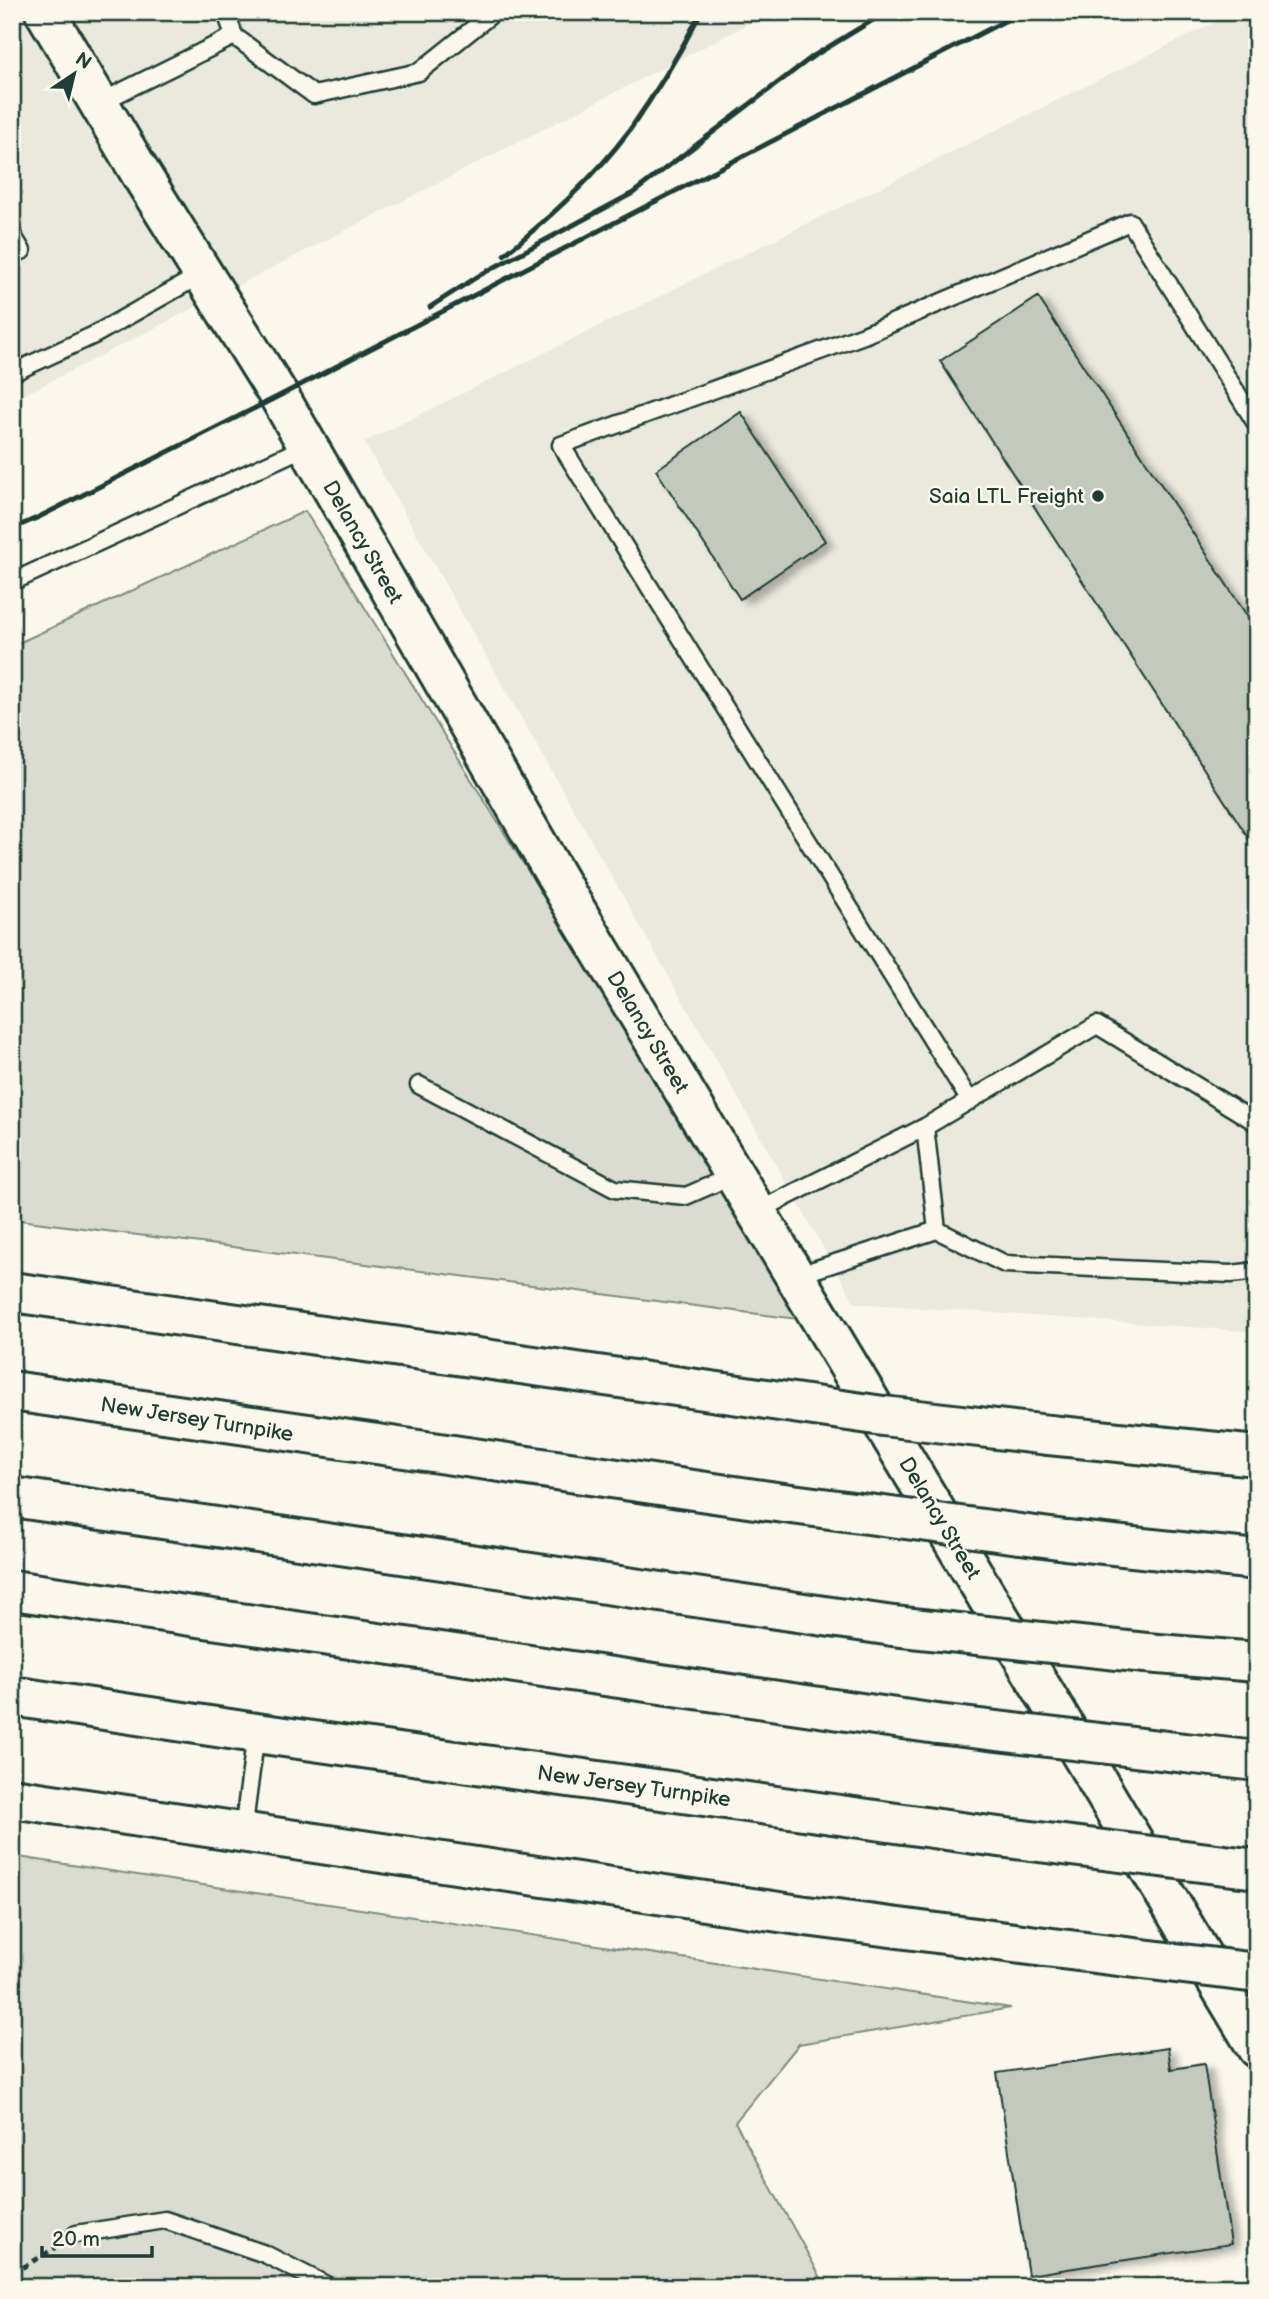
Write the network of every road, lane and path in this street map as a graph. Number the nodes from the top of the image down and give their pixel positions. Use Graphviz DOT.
graph roads {
  1 [pos="45,12"];
  2 [pos="226,12"];
  3 [pos="494,12"];
  4 [pos="233,36"];
  5 [pos="99,103"];
  6 [pos="12,234"];
  7 [pos="22,251"];
  8 [pos="202,274"];
  9 [pos="12,373"];
  10 [pos="1257,425"];
  11 [pos="307,446"];
  12 [pos="12,582"];
  13 [pos="419,1085"];
  14 [pos="970,1101"];
  15 [pos="1257,1123"];
  16 [pos="925,1127"];
  17 [pos="734,1175"];
  18 [pos="756,1212"];
  19 [pos="937,1230"];
  20 [pos="1257,1271"];
  21 [pos="795,1276"];
  22 [pos="12,1292"];
  23 [pos="12,1391"];
  24 [pos="1257,1455"];
  25 [pos="12,1497"];
  26 [pos="1257,1560"];
  27 [pos="12,1590"];
  28 [pos="1257,1662"];
  29 [pos="12,1696"];
  30 [pos="256,1733"];
  31 [pos="1257,1761"];
  32 [pos="12,1798"];
  33 [pos="243,1832"];
  34 [pos="1257,1870"];
  35 [pos="1257,1973"];
  36 [pos="1257,2048"];
  37 [pos="76,2234"];
  38 [pos="12,2274"];
  39 [pos="330,2287"];
  1 -- 5 [label="main road, Delancy Street"];
  2 -- 4 [label="lane"];
  3 -- 4 [label="lane"];
  4 -- 5 [label="lane"];
  5 -- 8 [label="main road, Delancy Street"];
  6 -- 7 [label="lane"];
  8 -- 9 [label="lane"];
  8 -- 11 [label="main road, Delancy Street"];
  10 -- 14 [label="lane"];
  11 -- 12 [label="lane"];
  11 -- 17 [label="main road, Delancy Street"];
  13 -- 17 [label="lane"];
  14 -- 15 [label="lane"];
  14 -- 16 [label="lane"];
  16 -- 18 [label="lane"];
  16 -- 19 [label="lane"];
  17 -- 18 [label="main road, Delancy Street"];
  18 -- 21 [label="main road, Delancy Street"];
  19 -- 20 [label="lane"];
  19 -- 21 [label="lane"];
  21 -- 36 [label="main road, Delancy Street"];
  22 -- 24 [label="main road, bridge"];
  23 -- 26 [label="main road, New Jersey Turnpike, bridge"];
  25 -- 28 [label="main road, bridge"];
  27 -- 31 [label="main road, bridge"];
  29 -- 30 [label="main road, New Jersey Turnpike"];
  30 -- 33 [label="lane"];
  30 -- 34 [label="main road, New Jersey Turnpike, bridge"];
  32 -- 33 [label="main road"];
  33 -- 35 [label="main road, bridge"];
  37 -- 38 [label="path"];
  37 -- 39 [label="lane"];
}
